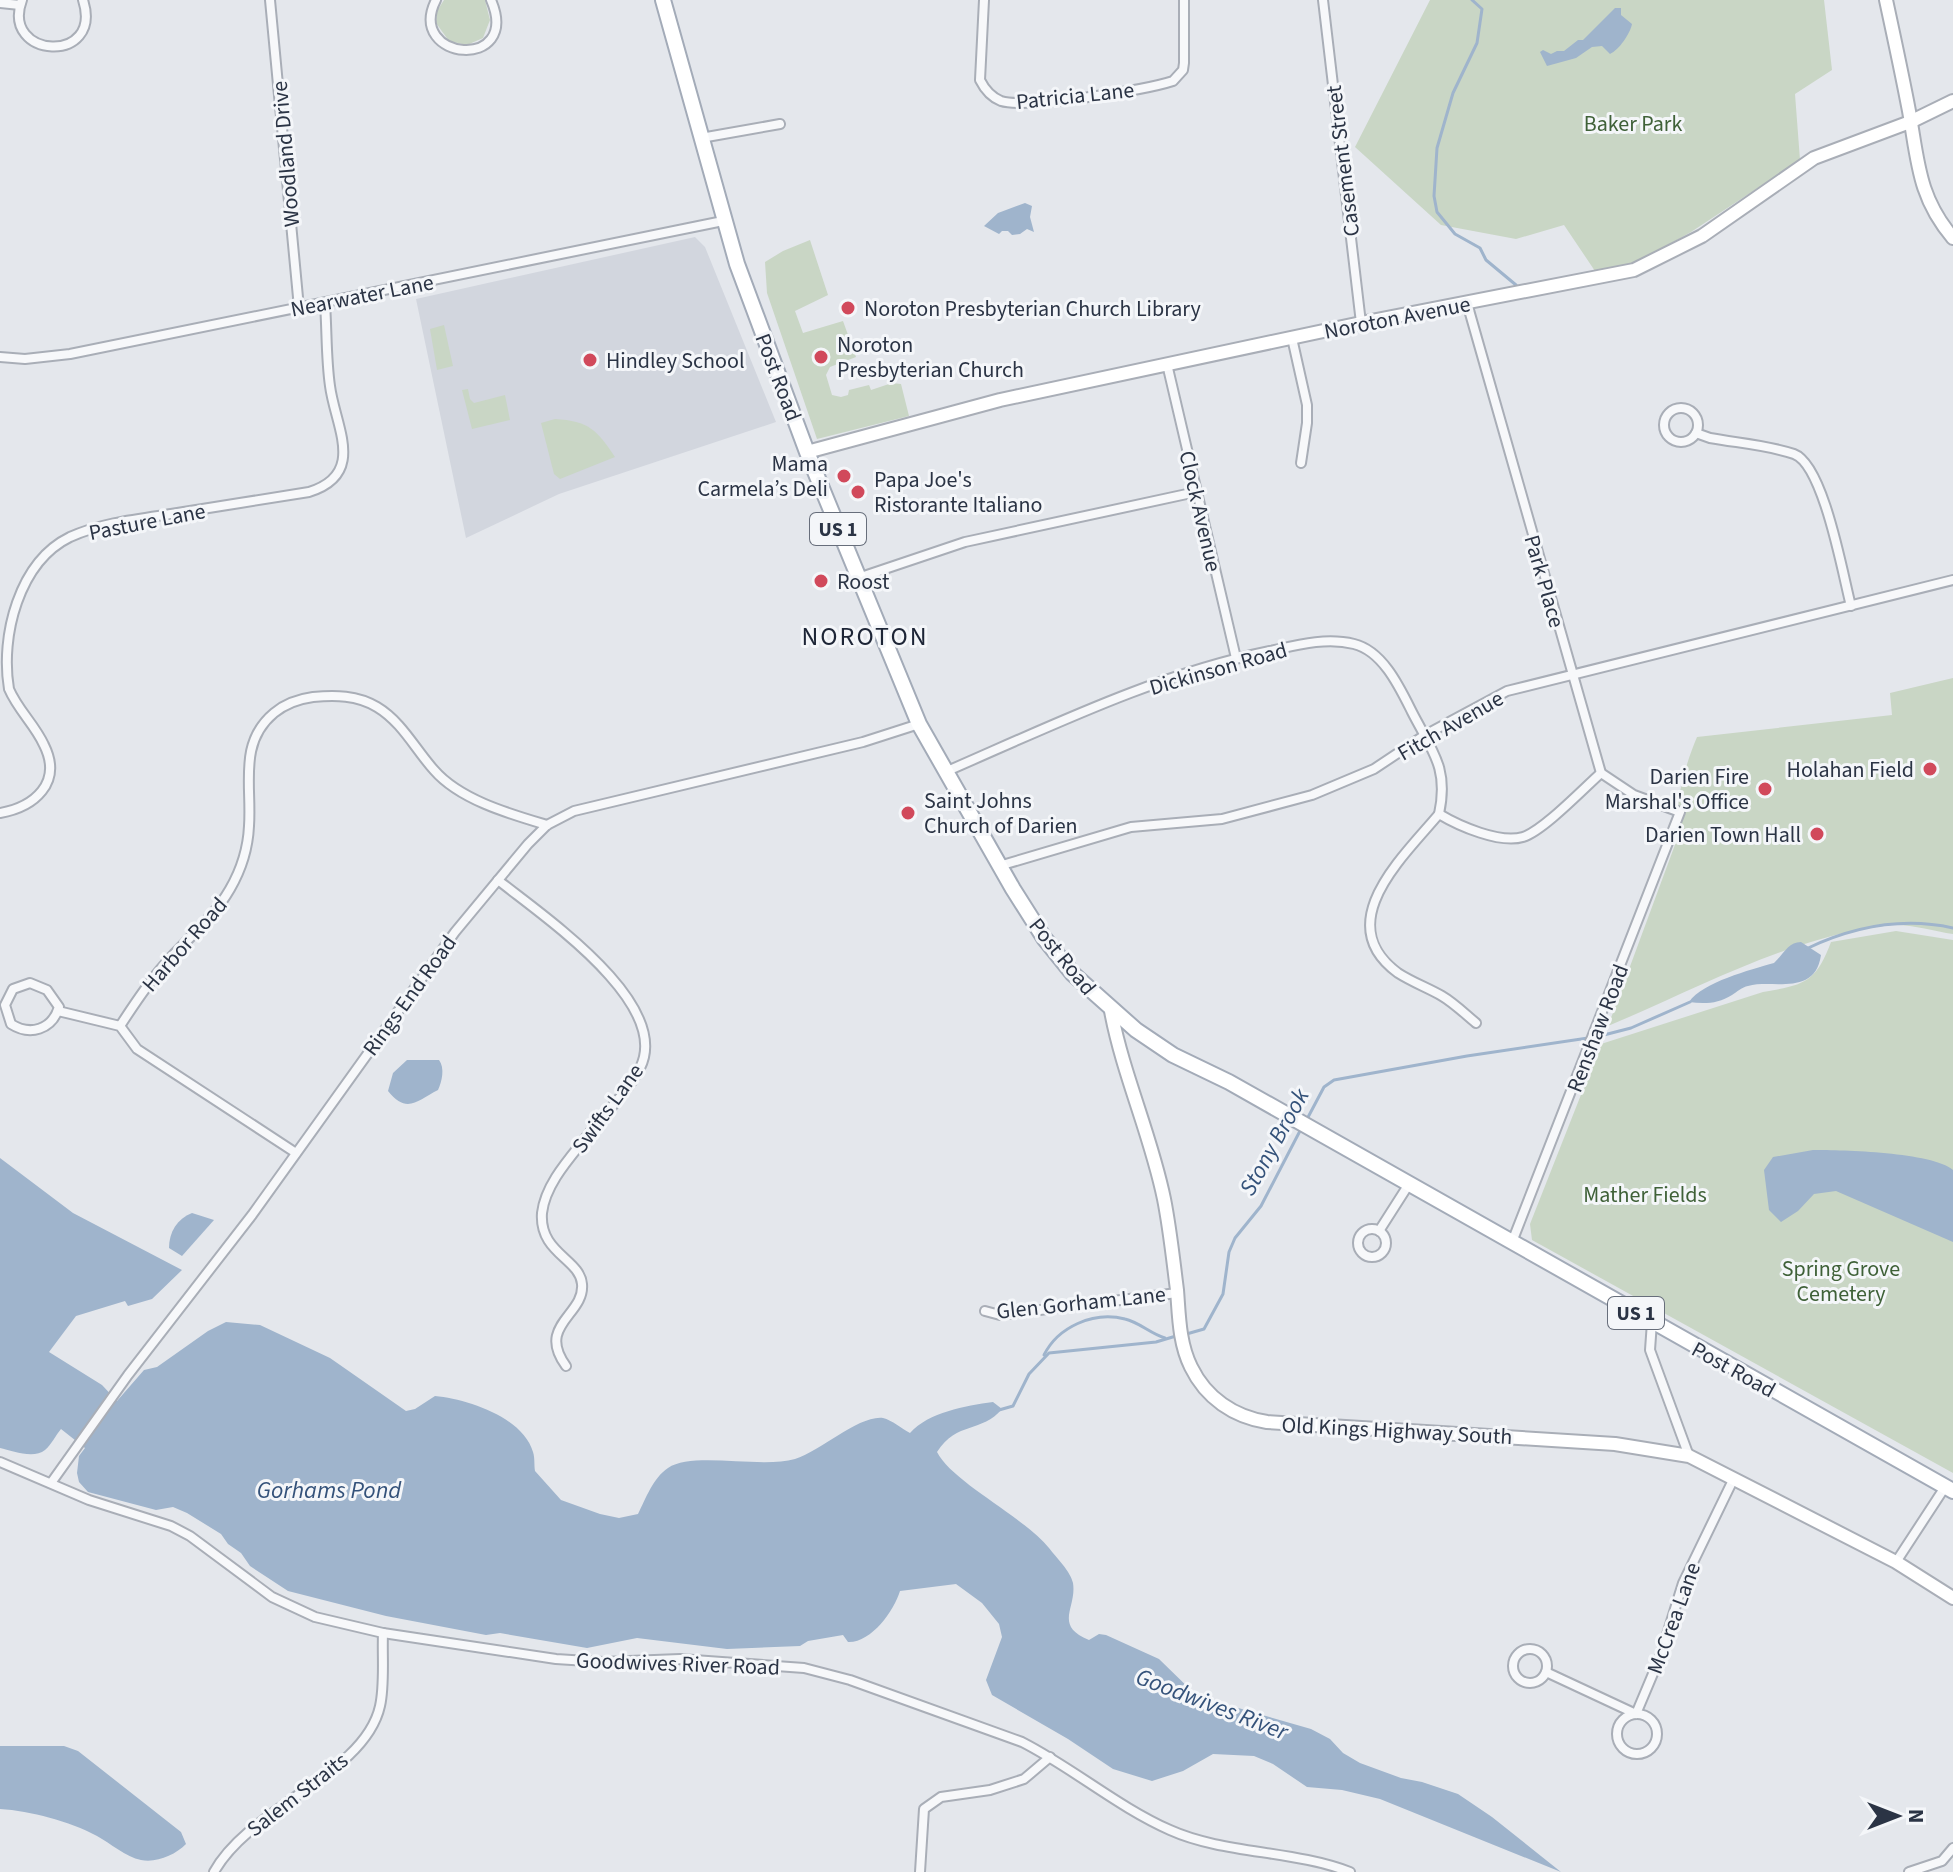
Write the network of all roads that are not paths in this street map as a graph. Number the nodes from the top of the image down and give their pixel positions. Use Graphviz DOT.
graph roads {
  1 [pos="83,0"];
  2 [pos="270,0"];
  3 [pos="436,0"];
  4 [pos="491,0"];
  5 [pos="663,0"];
  6 [pos="984,0"];
  7 [pos="1184,0"];
  8 [pos="1323,0"];
  9 [pos="1886,0"];
  10 [pos="21,2"];
  11 [pos="0,3"];
  12 [pos="1953,101"];
  13 [pos="1910,122"];
  14 [pos="780,124"];
  15 [pos="701,138"];
  16 [pos="723,221"];
  17 [pos="1953,238"];
  18 [pos="1467,303"];
  19 [pos="325,304"];
  20 [pos="299,308"];
  21 [pos="1361,323"];
  22 [pos="1292,338"];
  23 [pos="0,357"];
  24 [pos="1167,364"];
  25 [pos="1696,433"];
  26 [pos="807,452"];
  27 [pos="1301,463"];
  28 [pos="1196,492"];
  29 [pos="858,578"];
  30 [pos="1953,580"];
  31 [pos="1851,606"];
  32 [pos="1236,658"];
  33 [pos="1571,674"];
  34 [pos="919,724"];
  35 [pos="1425,735"];
  36 [pos="945,772"];
  37 [pos="1601,773"];
  38 [pos="0,813"];
  39 [pos="1439,814"];
  40 [pos="547,825"];
  41 [pos="999,866"];
  42 [pos="498,880"];
  43 [pos="58,1011"];
  44 [pos="1111,1011"];
  45 [pos="1476,1023"];
  46 [pos="120,1026"];
  47 [pos="296,1153"];
  48 [pos="1409,1184"];
  49 [pos="1379,1231"];
  50 [pos="1512,1242"];
  51 [pos="1177,1293"];
  52 [pos="985,1311"];
  53 [pos="1652,1322"];
  54 [pos="566,1366"];
  55 [pos="1689,1456"];
  56 [pos="0,1462"];
  57 [pos="1733,1480"];
  58 [pos="51,1483"];
  59 [pos="1949,1489"];
  60 [pos="1896,1562"];
  61 [pos="1953,1598"];
  62 [pos="383,1633"];
  63 [pos="1546,1672"];
  64 [pos="1636,1714"];
  65 [pos="1050,1757"];
  66 [pos="1953,1848"];
  67 [pos="221,1860"];
  68 [pos="214,1872"];
  69 [pos="226,1872"];
  70 [pos="920,1872"];
  71 [pos="1350,1872"];
  72 [pos="1909,1872"];
  1 -- 10 [label="street"];
  2 -- 20 [label="street, Woodland Drive"];
  3 -- 4 [label="street"];
  5 -- 15 [label="main road, Post Road / US 1"];
  6 -- 7 [label="street, Patricia Lane"];
  8 -- 21 [label="street, Casement Street"];
  9 -- 13 [label="main road"];
  10 -- 11 [label="street"];
  12 -- 13 [label="main road, Noroton Avenue"];
  13 -- 17 [label="main road"];
  13 -- 18 [label="main road, Noroton Avenue"];
  14 -- 15 [label="street"];
  15 -- 16 [label="main road, Post Road / US 1"];
  16 -- 19 [label="street, Nearwater Lane"];
  16 -- 26 [label="main road, Post Road / US 1"];
  18 -- 21 [label="main road, Noroton Avenue"];
  18 -- 33 [label="street, Park Place"];
  19 -- 20 [label="street, Nearwater Lane"];
  19 -- 38 [label="street, Pasture Lane"];
  20 -- 23 [label="street, Nearwater Lane"];
  21 -- 22 [label="main road, Noroton Avenue"];
  22 -- 24 [label="main road, Noroton Avenue"];
  22 -- 27 [label="street"];
  24 -- 26 [label="main road, Noroton Avenue"];
  24 -- 28 [label="street, Clock Avenue"];
  25 -- 25 [label="street"];
  25 -- 31 [label="street"];
  26 -- 29 [label="main road, Post Road / US 1"];
  28 -- 29 [label="street"];
  28 -- 32 [label="street, Clock Avenue"];
  29 -- 34 [label="main road, Post Road / US 1"];
  30 -- 31 [label="street, Fitch Avenue"];
  31 -- 33 [label="street, Fitch Avenue"];
  32 -- 35 [label="street, Dickinson Road"];
  32 -- 36 [label="street, Dickinson Road"];
  33 -- 35 [label="street, Fitch Avenue"];
  33 -- 37 [label="street, Park Place"];
  34 -- 36 [label="main road, Post Road / US 1"];
  34 -- 40 [label="street, Rings End Road"];
  35 -- 39 [label="street, Dickinson Road"];
  35 -- 41 [label="street, Fitch Avenue"];
  36 -- 41 [label="main road, Post Road / US 1"];
  37 -- 39 [label="street"];
  37 -- 50 [label="street, Renshaw Road"];
  39 -- 45 [label="street"];
  40 -- 42 [label="street, Rings End Road"];
  40 -- 46 [label="street, Harbor Road"];
  41 -- 44 [label="main road, Post Road / US 1"];
  42 -- 47 [label="street, Rings End Road"];
  42 -- 54 [label="street, Swifts Lane"];
  43 -- 43 [label="street"];
  43 -- 46 [label="street"];
  44 -- 48 [label="main road, Post Road / US 1"];
  44 -- 51 [label="main road, Old Kings Highway South"];
  46 -- 47 [label="street"];
  47 -- 58 [label="street, Rings End Road"];
  48 -- 49 [label="street"];
  48 -- 50 [label="main road, Post Road / US 1"];
  50 -- 53 [label="main road, Post Road / US 1"];
  51 -- 52 [label="street, Glen Gorham Lane"];
  51 -- 55 [label="main road, Old Kings Highway South"];
  53 -- 55 [label="street"];
  53 -- 59 [label="main road, Post Road / US 1"];
  55 -- 57 [label="main road, Old Kings Highway South"];
  56 -- 58 [label="street, Goodwives River Road"];
  57 -- 60 [label="main road, Old Kings Highway South"];
  57 -- 64 [label="street, McCrea Lane"];
  58 -- 62 [label="street, Goodwives River Road"];
  59 -- 60 [label="street"];
  60 -- 61 [label="main road, Old Kings Highway South"];
  62 -- 65 [label="street, Goodwives River Road"];
  62 -- 67 [label="street, Salem Straits"];
  63 -- 63 [label="street"];
  63 -- 64 [label="street"];
  64 -- 64 [label="street, McCrea Lane"];
  65 -- 70 [label="street"];
  65 -- 71 [label="street, Goodwives River Road"];
  66 -- 72 [label="street"];
  67 -- 68 [label="street, Salem Straits"];
  67 -- 69 [label="street"];
}
